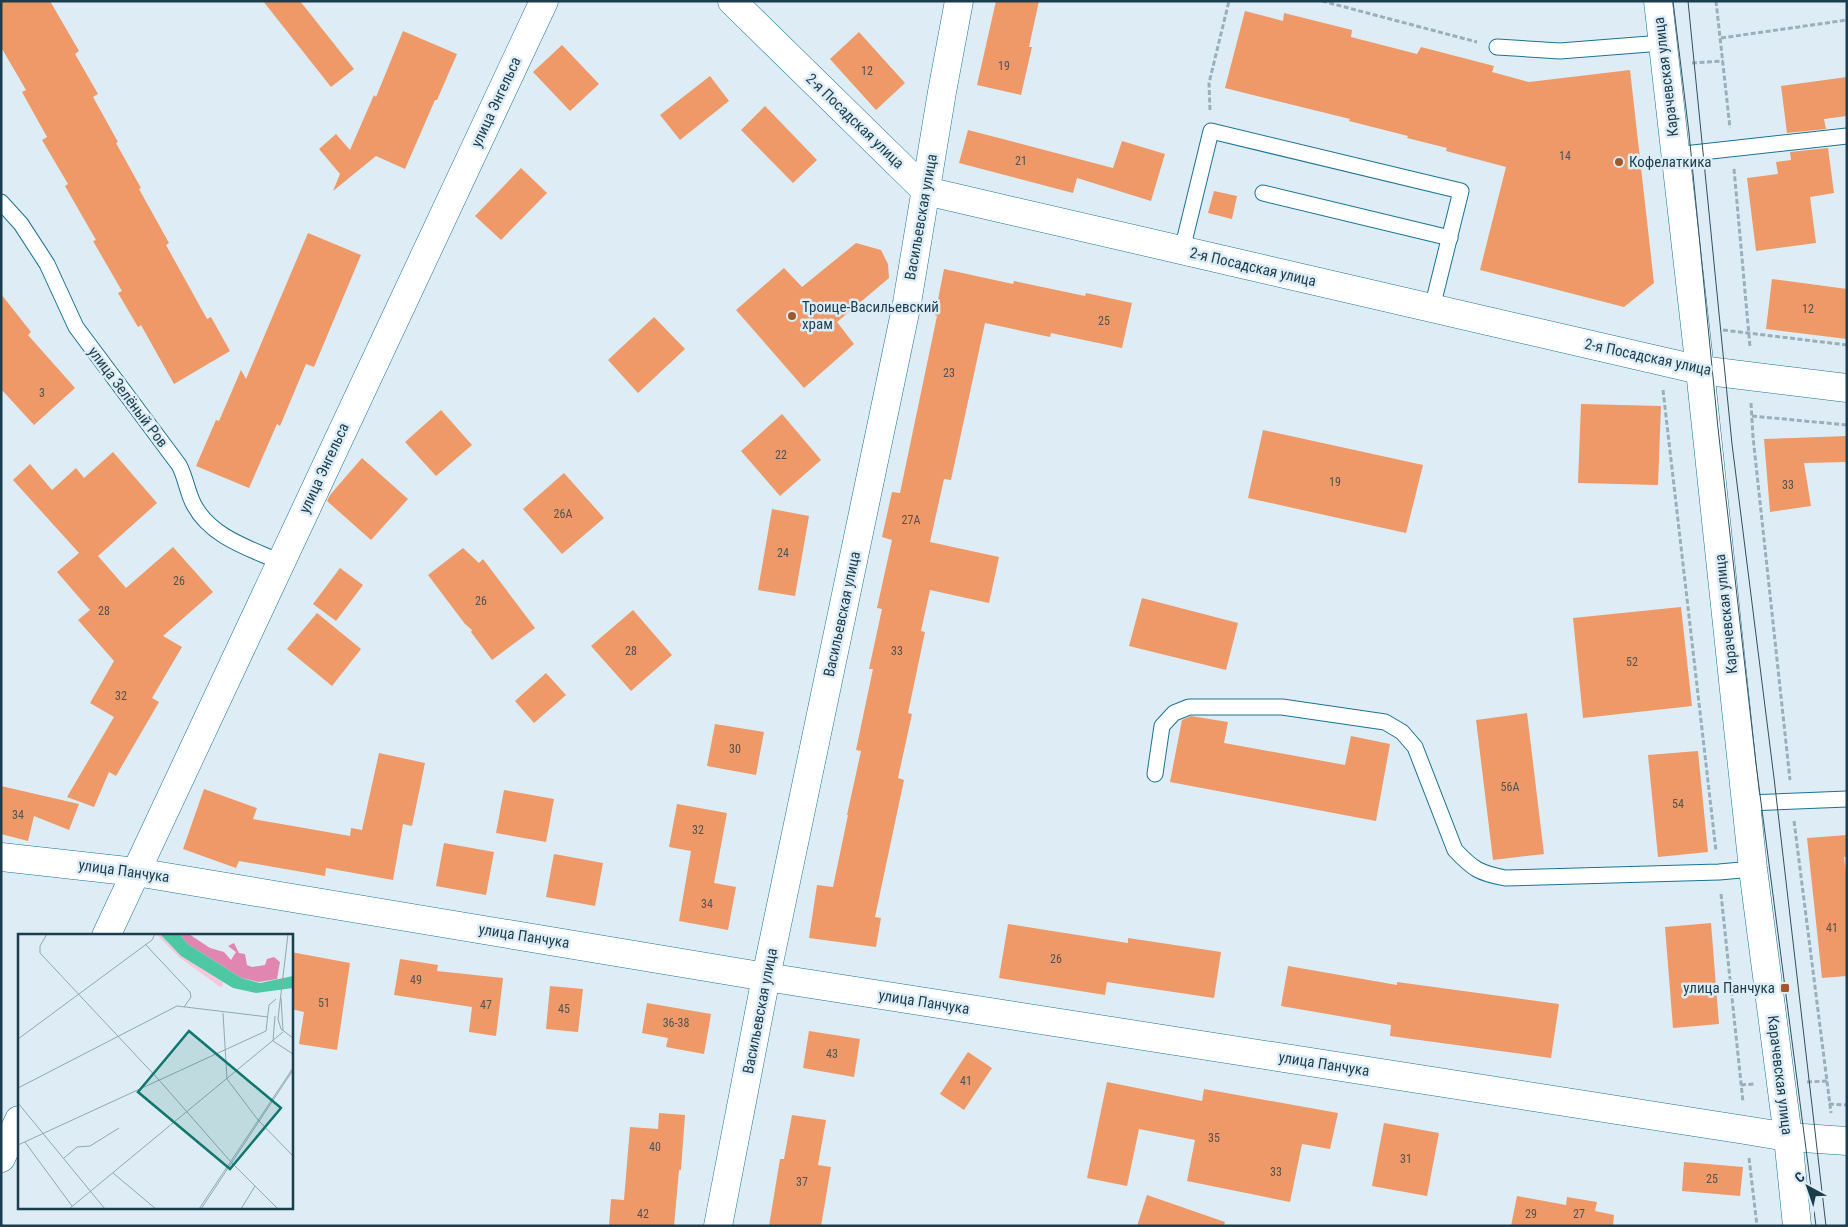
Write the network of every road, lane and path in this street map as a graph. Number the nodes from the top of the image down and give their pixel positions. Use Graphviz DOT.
graph roads {
  1 [pos="544,1"];
  2 [pos="732,1"];
  3 [pos="959,1"];
  4 [pos="1229,1"];
  5 [pos="1322,1"];
  6 [pos="1658,1"];
  7 [pos="1847,20"];
  8 [pos="1721,38"];
  9 [pos="1662,43"];
  10 [pos="1497,47"];
  11 [pos="1211,131"];
  12 [pos="1847,136"];
  13 [pos="1676,155"];
  14 [pos="926,191"];
  15 [pos="1263,193"];
  16 [pos="1,202"];
  17 [pos="1450,238"];
  18 [pos="1182,250"];
  19 [pos="1432,308"];
  20 [pos="1749,333"];
  21 [pos="1700,370"];
  22 [pos="1750,377"];
  23 [pos="1847,388"];
  24 [pos="1752,416"];
  25 [pos="1847,425"];
  26 [pos="280,562"];
  27 [pos="1155,774"];
  28 [pos="1847,799"];
  29 [pos="1792,801"];
  30 [pos="1746,803"];
  31 [pos="1,857"];
  32 [pos="1753,869"];
  33 [pos="136,872"];
  34 [pos="1719,872"];
  35 [pos="107,934"];
  36 [pos="766,977"];
  37 [pos="1741,1085"];
  38 [pos="1847,1105"];
  39 [pos="18,1122"];
  40 [pos="1788,1137"];
  41 [pos="1847,1142"];
  42 [pos="1,1158"];
  43 [pos="718,1226"];
  44 [pos="1797,1226"];
  1 -- 26 [label="street, улица Энгельса"];
  2 -- 14 [label="street, 2-я Посадская улица"];
  3 -- 14 [label="street, Васильевская улица"];
  4 -- 11 [label="path"];
  5 -- 10 [label="path"];
  6 -- 9 [label="street, Карачевская улица"];
  7 -- 8 [label="path"];
  9 -- 10 [label="lane"];
  9 -- 13 [label="street, Карачевская улица"];
  11 -- 17 [label="lane"];
  11 -- 18 [label="lane"];
  12 -- 13 [label="lane"];
  13 -- 21 [label="street, Карачевская улица"];
  14 -- 18 [label="street, 2-я Посадская улица"];
  14 -- 36 [label="street, Васильевская улица"];
  15 -- 17 [label="lane"];
  16 -- 26 [label="lane, улица Зелёный Ров"];
  17 -- 19 [label="lane"];
  18 -- 19 [label="street, 2-я Посадская улица"];
  19 -- 21 [label="street, 2-я Посадская улица"];
  20 -- 22 [label="path"];
  21 -- 22 [label="street, 2-я Посадская улица"];
  21 -- 30 [label="street, Карачевская улица"];
  22 -- 23 [label="street, 2-я Посадская улица"];
  22 -- 24 [label="path"];
  24 -- 25 [label="path"];
  24 -- 29 [label="path"];
  26 -- 33 [label="street, улица Энгельса"];
  27 -- 34 [label="lane"];
  28 -- 29 [label="lane"];
  29 -- 30 [label="lane"];
  29 -- 38 [label="path"];
  30 -- 32 [label="street, Карачевская улица"];
  31 -- 33 [label="street, улица Панчука"];
  32 -- 34 [label="lane"];
  32 -- 40 [label="street, Карачевская улица"];
  33 -- 35 [label="street, улица Энгельса"];
  33 -- 36 [label="street, улица Панчука"];
  34 -- 37 [label="path"];
  36 -- 40 [label="street, улица Панчука"];
  36 -- 43 [label="street, Васильевская улица"];
  39 -- 42 [label="street"];
  40 -- 41 [label="street, улица Панчука"];
  40 -- 44 [label="street, Карачевская улица"];
}
